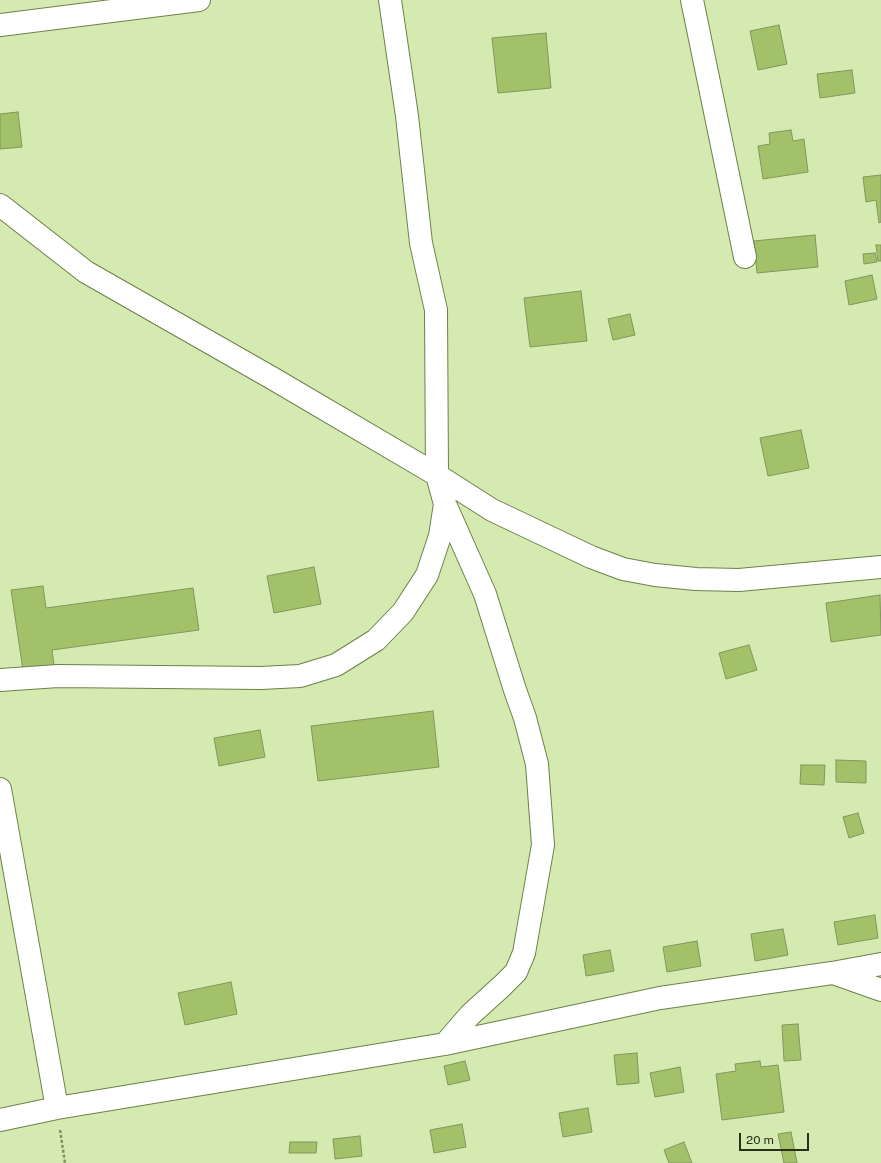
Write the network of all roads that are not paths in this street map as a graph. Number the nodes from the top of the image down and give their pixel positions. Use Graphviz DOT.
graph roads {
  1 [pos="199,0"];
  2 [pos="390,0"];
  3 [pos="692,0"];
  4 [pos="0,25"];
  5 [pos="0,205"];
  6 [pos="745,257"];
  7 [pos="437,475"];
  8 [pos="445,504"];
  9 [pos="881,567"];
  10 [pos="0,680"];
  11 [pos="0,789"];
  12 [pos="881,964"];
  13 [pos="832,973"];
  14 [pos="881,990"];
  15 [pos="445,1044"];
  16 [pos="57,1108"];
  17 [pos="0,1120"];
  1 -- 4 [label="street"];
  2 -- 7 [label="street"];
  3 -- 6 [label="street"];
  5 -- 7 [label="street"];
  7 -- 8 [label="street"];
  7 -- 9 [label="street"];
  8 -- 10 [label="street"];
  8 -- 15 [label="street"];
  11 -- 16 [label="street"];
  12 -- 13 [label="street"];
  13 -- 14 [label="street"];
  13 -- 15 [label="street"];
  15 -- 16 [label="street"];
  16 -- 17 [label="street"];
}
